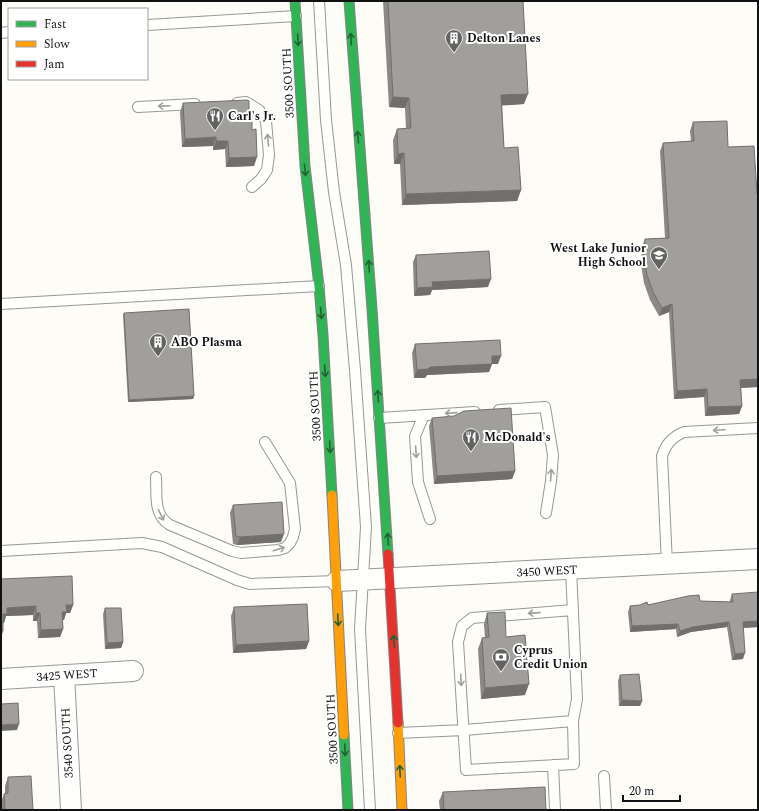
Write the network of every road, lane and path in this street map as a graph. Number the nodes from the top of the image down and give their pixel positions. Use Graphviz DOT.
graph roads {
  1 [pos="295,1"];
  2 [pos="319,1"];
  3 [pos="349,1"];
  4 [pos="296,16"];
  5 [pos="148,25"];
  6 [pos="231,103"];
  7 [pos="208,104"];
  8 [pos="138,107"];
  9 [pos="252,187"];
  10 [pos="319,286"];
  11 [pos="1,304"];
  12 [pos="424,415"];
  13 [pos="379,418"];
  14 [pos="758,428"];
  15 [pos="265,442"];
  16 [pos="156,477"];
  17 [pos="546,513"];
  18 [pos="430,519"];
  19 [pos="1,551"];
  20 [pos="758,559"];
  21 [pos="667,564"];
  22 [pos="572,569"];
  23 [pos="390,578"];
  24 [pos="363,580"];
  25 [pos="337,581"];
  26 [pos="573,610"];
  27 [pos="133,671"];
  28 [pos="64,675"];
  29 [pos="1,679"];
  30 [pos="573,721"];
  31 [pos="464,730"];
  32 [pos="398,733"];
  33 [pos="553,766"];
  34 [pos="604,776"];
  35 [pos="71,810"];
  36 [pos="348,810"];
  37 [pos="370,810"];
  38 [pos="402,810"];
  39 [pos="555,810"];
  40 [pos="606,810"];
  1 -- 4 [label="main road, 3500 SOUTH"];
  2 -- 24 [label="lane"];
  13 -- 3 [label="main road, one-way"];
  4 -- 5 [label="lane"];
  4 -- 10 [label="main road, 3500 SOUTH, one-way"];
  9 -- 6 [label="lane, one-way"];
  7 -- 8 [label="lane, one-way"];
  10 -- 11 [label="lane"];
  10 -- 25 [label="main road, 3500 SOUTH, one-way"];
  12 -- 13 [label="lane"];
  17 -- 12 [label="lane, one-way"];
  12 -- 18 [label="lane, one-way"];
  23 -- 13 [label="main road, one-way"];
  14 -- 21 [label="lane, one-way"];
  16 -- 15 [label="lane, one-way"];
  19 -- 25 [label="lane"];
  20 -- 21 [label="street, 3450 WEST"];
  21 -- 22 [label="street, 3450 WEST"];
  22 -- 23 [label="street, 3450 WEST"];
  22 -- 26 [label="lane"];
  23 -- 24 [label="street, 3450 WEST"];
  32 -- 23 [label="main road, one-way"];
  24 -- 25 [label="street, 3450 WEST"];
  24 -- 37 [label="lane"];
  25 -- 36 [label="main road, 3500 SOUTH, one-way"];
  26 -- 30 [label="lane"];
  26 -- 31 [label="lane, one-way"];
  27 -- 28 [label="street, 3425 WEST"];
  28 -- 29 [label="street, 3425 WEST"];
  28 -- 35 [label="street, 3540 SOUTH"];
  30 -- 31 [label="lane"];
  30 -- 33 [label="lane"];
  31 -- 32 [label="lane"];
  31 -- 33 [label="lane"];
  38 -- 32 [label="main road, one-way"];
  33 -- 39 [label="lane"];
  34 -- 40 [label="lane"];
}
